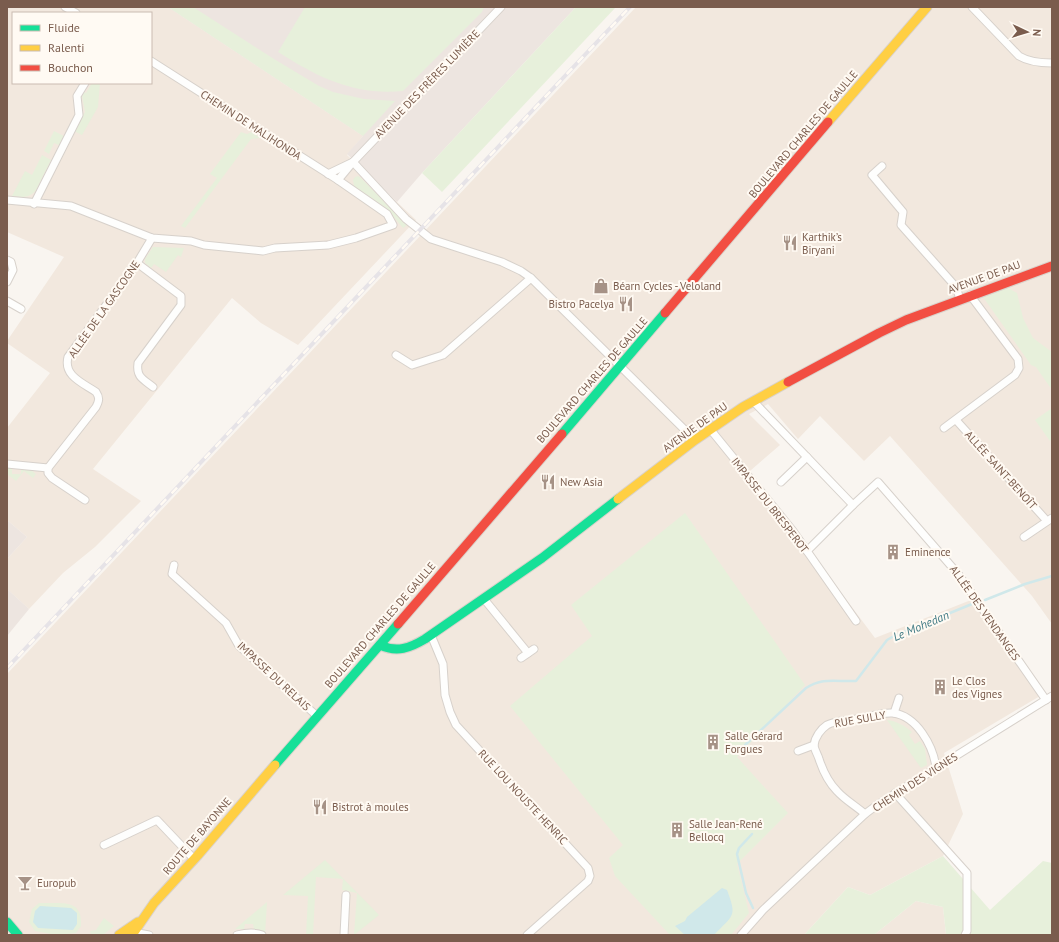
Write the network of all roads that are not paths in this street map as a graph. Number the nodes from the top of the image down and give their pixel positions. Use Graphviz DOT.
graph roads {
  1 [pos="65,7"];
  2 [pos="501,7"];
  3 [pos="927,7"];
  4 [pos="972,7"];
  5 [pos="74,12"];
  6 [pos="152,62"];
  7 [pos="1052,63"];
  8 [pos="84,84"];
  9 [pos="353,162"];
  10 [pos="882,166"];
  11 [pos="328,174"];
  12 [pos="338,180"];
  13 [pos="7,200"];
  14 [pos="34,204"];
  15 [pos="152,238"];
  16 [pos="7,260"];
  17 [pos="137,263"];
  18 [pos="1052,266"];
  19 [pos="530,278"];
  20 [pos="7,282"];
  21 [pos="970,295"];
  22 [pos="960,299"];
  23 [pos="7,301"];
  24 [pos="21,309"];
  25 [pos="396,355"];
  26 [pos="620,366"];
  27 [pos="153,387"];
  28 [pos="754,402"];
  29 [pos="956,420"];
  30 [pos="944,428"];
  31 [pos="710,429"];
  32 [pos="695,440"];
  33 [pos="807,457"];
  34 [pos="7,464"];
  35 [pos="48,468"];
  36 [pos="781,482"];
  37 [pos="85,500"];
  38 [pos="853,505"];
  39 [pos="1050,519"];
  40 [pos="1024,537"];
  41 [pos="807,551"];
  42 [pos="174,565"];
  43 [pos="484,599"];
  44 [pos="856,622"];
  45 [pos="431,635"];
  46 [pos="380,645"];
  47 [pos="534,649"];
  48 [pos="899,698"];
  49 [pos="1049,698"];
  50 [pos="894,713"];
  51 [pos="317,716"];
  52 [pos="814,745"];
  53 [pos="798,751"];
  54 [pos="273,766"];
  55 [pos="936,767"];
  56 [pos="895,793"];
  57 [pos="865,814"];
  58 [pos="104,845"];
  59 [pos="194,859"];
  60 [pos="346,895"];
  61 [pos="140,921"];
  62 [pos="7,922"];
  63 [pos="132,934"];
  64 [pos="18,935"];
  65 [pos="119,935"];
  66 [pos="149,935"];
  67 [pos="237,935"];
  68 [pos="262,935"];
  69 [pos="344,935"];
  70 [pos="527,935"];
  71 [pos="741,935"];
  72 [pos="965,935"];
  1 -- 5 [label="street"];
  2 -- 9 [label="street, AVENUE DES FRÈRES LUMIÈRE"];
  3 -- 26 [label="main road, BOULEVARD CHARLES DE GAULLE"];
  4 -- 7 [label="street"];
  6 -- 11 [label="street, CHEMIN DE MALIHONDA"];
  8 -- 14 [label="street"];
  9 -- 11 [label="street"];
  9 -- 12 [label="street"];
  9 -- 19 [label="street"];
  10 -- 22 [label="street"];
  11 -- 12 [label="street, CHEMIN DE MALIHONDA"];
  12 -- 15 [label="street, CHEMIN DE MALIHONDA"];
  13 -- 14 [label="street"];
  14 -- 15 [label="street"];
  15 -- 17 [label="street, ALLÉE DE LA GASCOGNE"];
  16 -- 20 [label="street"];
  17 -- 27 [label="street"];
  17 -- 35 [label="street, ALLÉE DE LA GASCOGNE"];
  18 -- 21 [label="main road, AVENUE DE PAU"];
  19 -- 25 [label="street"];
  19 -- 26 [label="street"];
  21 -- 22 [label="main road, AVENUE DE PAU"];
  21 -- 29 [label="street"];
  22 -- 28 [label="main road, AVENUE DE PAU"];
  23 -- 24 [label="street"];
  26 -- 32 [label="street"];
  26 -- 46 [label="main road, BOULEVARD CHARLES DE GAULLE"];
  28 -- 31 [label="main road, AVENUE DE PAU"];
  28 -- 33 [label="street"];
  29 -- 30 [label="street"];
  29 -- 39 [label="street, ALLÉE SAINT-BENOÎT"];
  31 -- 32 [label="main road, AVENUE DE PAU"];
  31 -- 41 [label="street, IMPASSE DU BRESPEROT"];
  32 -- 43 [label="main road, AVENUE DE PAU"];
  33 -- 36 [label="street"];
  33 -- 38 [label="street"];
  34 -- 35 [label="street"];
  35 -- 37 [label="street"];
  38 -- 41 [label="street"];
  38 -- 49 [label="street, ALLÉE DES VENDANGES"];
  39 -- 40 [label="street"];
  41 -- 44 [label="street, IMPASSE DU BRESPEROT"];
  42 -- 51 [label="street, IMPASSE DU RELAIS"];
  43 -- 45 [label="main road, AVENUE DE PAU"];
  43 -- 47 [label="street"];
  45 -- 46 [label="main road, AVENUE DE PAU"];
  45 -- 70 [label="street, RUE LOU NOUSTE HENRIC"];
  46 -- 51 [label="main road, BOULEVARD CHARLES DE GAULLE"];
  48 -- 50 [label="street, RUE SULLY"];
  49 -- 55 [label="street, CHEMIN DES VIGNES"];
  50 -- 52 [label="street, RUE SULLY"];
  50 -- 55 [label="street, RUE SULLY"];
  51 -- 54 [label="main road, BOULEVARD CHARLES DE GAULLE"];
  52 -- 53 [label="street"];
  52 -- 57 [label="street"];
  54 -- 59 [label="main road, ROUTE DE BAYONNE"];
  55 -- 56 [label="street, CHEMIN DES VIGNES"];
  56 -- 57 [label="street, CHEMIN DES VIGNES"];
  56 -- 72 [label="street"];
  57 -- 71 [label="street, CHEMIN DES VIGNES"];
  58 -- 59 [label="street"];
  59 -- 61 [label="main road, ROUTE DE BAYONNE"];
  60 -- 69 [label="street"];
  61 -- 63 [label="main road, ROUTE DE BAYONNE"];
  61 -- 65 [label="main road, ROUTE DE BAYONNE"];
  62 -- 64 [label="main road"];
  63 -- 66 [label="street"];
  67 -- 68 [label="street"];
}
